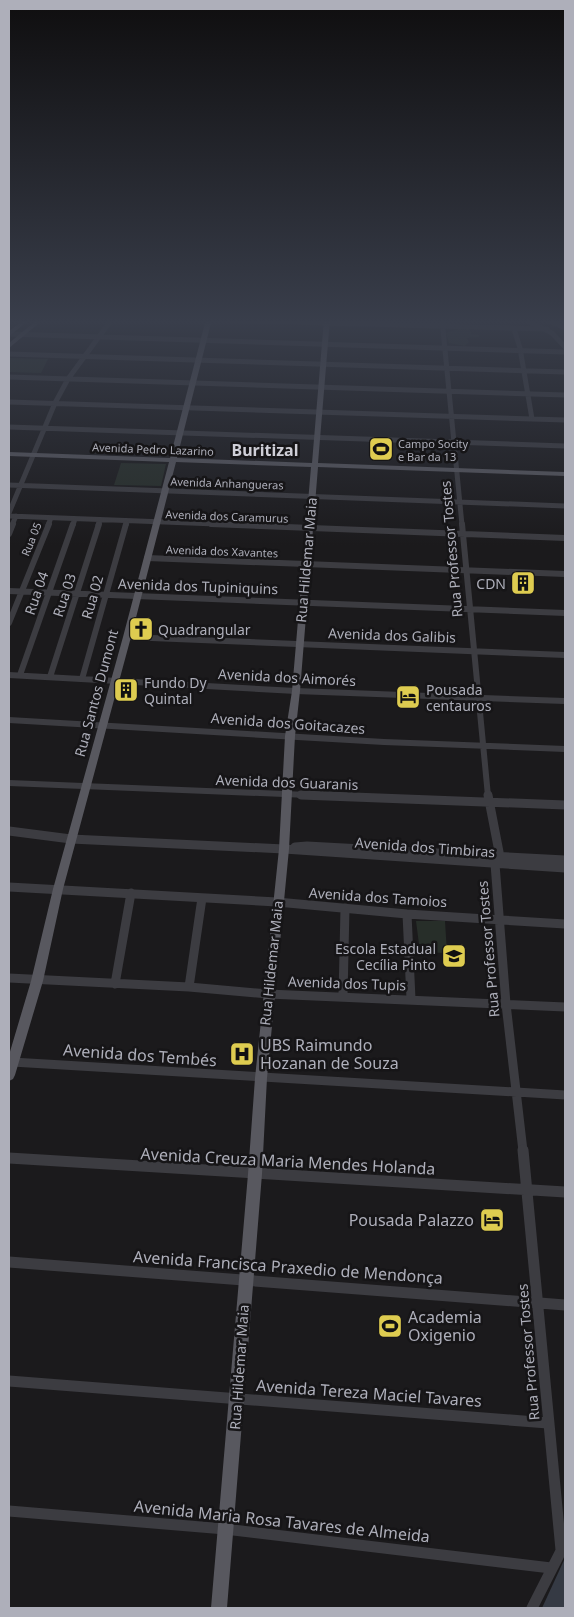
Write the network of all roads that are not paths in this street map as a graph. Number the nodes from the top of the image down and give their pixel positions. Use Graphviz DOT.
graph roads {
  1 [pos="60,394"];
  2 [pos="190,394"];
  3 [pos="321,394"];
  4 [pos="450,394"];
  5 [pos="528,394"];
  6 [pos="537,394"];
  7 [pos="565,396"];
  8 [pos="9,402"];
  9 [pos="55,403"];
  10 [pos="187,408"];
  11 [pos="320,412"];
  12 [pos="452,416"];
  13 [pos="532,419"];
  14 [pos="565,420"];
  15 [pos="9,427"];
  16 [pos="44,429"];
  17 [pos="180,433"];
  18 [pos="317,438"];
  19 [pos="455,443"];
  20 [pos="565,446"];
  21 [pos="9,454"];
  22 [pos="32,455"];
  23 [pos="173,461"];
  24 [pos="315,466"];
  25 [pos="458,471"];
  26 [pos="565,474"];
  27 [pos="9,485"];
  28 [pos="21,486"];
  29 [pos="164,491"];
  30 [pos="311,496"];
  31 [pos="460,502"];
  32 [pos="565,506"];
  33 [pos="9,514"];
  34 [pos="16,516"];
  35 [pos="51,518"];
  36 [pos="75,519"];
  37 [pos="100,520"];
  38 [pos="127,521"];
  39 [pos="156,523"];
  40 [pos="310,529"];
  41 [pos="9,534"];
  42 [pos="463,535"];
  43 [pos="565,538"];
  44 [pos="147,558"];
  45 [pos="306,564"];
  46 [pos="466,570"];
  47 [pos="565,574"];
  48 [pos="9,590"];
  49 [pos="21,592"];
  50 [pos="49,593"];
  51 [pos="78,594"];
  52 [pos="106,595"];
  53 [pos="137,596"];
  54 [pos="303,602"];
  55 [pos="470,609"];
  56 [pos="565,613"];
  57 [pos="9,623"];
  58 [pos="127,637"];
  59 [pos="300,644"];
  60 [pos="475,651"];
  61 [pos="565,655"];
  62 [pos="9,675"];
  63 [pos="20,675"];
  64 [pos="50,677"];
  65 [pos="82,679"];
  66 [pos="115,681"];
  67 [pos="296,691"];
  68 [pos="479,697"];
  69 [pos="565,701"];
  70 [pos="9,720"];
  71 [pos="102,725"];
  72 [pos="290,736"];
  73 [pos="485,746"];
  74 [pos="565,749"];
  75 [pos="9,783"];
  76 [pos="86,787"];
  77 [pos="287,794"];
  78 [pos="489,802"];
  79 [pos="565,805"];
  80 [pos="9,831"];
  81 [pos="71,839"];
  82 [pos="284,848"];
  83 [pos="565,860"];
  84 [pos="497,861"];
  85 [pos="565,868"];
  86 [pos="9,887"];
  87 [pos="58,889"];
  88 [pos="131,893"];
  89 [pos="202,898"];
  90 [pos="277,902"];
  91 [pos="345,908"];
  92 [pos="407,914"];
  93 [pos="500,919"];
  94 [pos="565,924"];
  95 [pos="9,978"];
  96 [pos="37,981"];
  97 [pos="115,984"];
  98 [pos="189,987"];
  99 [pos="268,994"];
  100 [pos="343,996"];
  101 [pos="411,999"];
  102 [pos="506,1004"];
  103 [pos="565,1006"];
  104 [pos="10,1062"];
  105 [pos="9,1075"];
  106 [pos="260,1078"];
  107 [pos="517,1093"];
  108 [pos="565,1095"];
  109 [pos="9,1158"];
  110 [pos="255,1174"];
  111 [pos="526,1190"];
  112 [pos="565,1192"];
  113 [pos="9,1262"];
  114 [pos="245,1280"];
  115 [pos="539,1303"];
  116 [pos="565,1306"];
  117 [pos="9,1381"];
  118 [pos="238,1399"];
  119 [pos="548,1423"];
  120 [pos="9,1511"];
  121 [pos="226,1529"];
  122 [pos="563,1547"];
  123 [pos="551,1568"];
  124 [pos="219,1608"];
  125 [pos="532,1608"];
  1 -- 9 [label="street"];
  2 -- 10 [label="main road, Rua Santos Dumont"];
  3 -- 11 [label="main road, Rua Hildemar Maia"];
  4 -- 12 [label="street, Rua Professor Tostes"];
  5 -- 13 [label="street"];
  6 -- 7 [label="street"];
  8 -- 9 [label="street"];
  9 -- 10 [label="street"];
  9 -- 16 [label="street"];
  10 -- 11 [label="street"];
  10 -- 17 [label="main road, Rua Santos Dumont"];
  11 -- 12 [label="street"];
  11 -- 18 [label="main road, Rua Hildemar Maia"];
  12 -- 13 [label="street"];
  12 -- 19 [label="street, Rua Professor Tostes"];
  13 -- 14 [label="street"];
  15 -- 16 [label="street"];
  16 -- 17 [label="street"];
  16 -- 22 [label="street"];
  17 -- 18 [label="street"];
  17 -- 23 [label="main road, Rua Santos Dumont"];
  18 -- 19 [label="street"];
  18 -- 24 [label="main road, Rua Hildemar Maia"];
  19 -- 20 [label="street"];
  19 -- 25 [label="street, Rua Professor Tostes"];
  21 -- 22 [label="main road, Avenida Pedro Lazarino"];
  22 -- 23 [label="main road, Avenida Pedro Lazarino"];
  22 -- 28 [label="street"];
  23 -- 24 [label="main road, Avenida Pedro Lazarino"];
  23 -- 29 [label="main road, Rua Santos Dumont"];
  24 -- 25 [label="main road, Avenida Pedro Lazarino"];
  24 -- 30 [label="main road, Rua Hildemar Maia"];
  25 -- 26 [label="main road, Avenida Pedro Lazarino"];
  25 -- 31 [label="street, Rua Professor Tostes"];
  27 -- 28 [label="street, Avenida Anhangueras"];
  28 -- 29 [label="street, Avenida Anhangueras"];
  28 -- 33 [label="street"];
  29 -- 30 [label="street, Avenida Anhangueras"];
  29 -- 39 [label="main road, Rua Santos Dumont"];
  30 -- 31 [label="street, Avenida Anhangueras"];
  30 -- 40 [label="main road, Rua Hildemar Maia"];
  31 -- 32 [label="street, Avenida Anhangueras"];
  31 -- 42 [label="street, Rua Professor Tostes"];
  33 -- 34 [label="street, Avenida dos Caramurus"];
  34 -- 35 [label="street, Avenida dos Caramurus"];
  34 -- 41 [label="street"];
  35 -- 36 [label="street, Avenida dos Caramurus"];
  35 -- 49 [label="street, Rua 05"];
  36 -- 37 [label="street, Avenida dos Caramurus"];
  36 -- 50 [label="street, Rua 04"];
  37 -- 38 [label="street, Avenida dos Caramurus"];
  37 -- 51 [label="street, Rua 03"];
  38 -- 39 [label="street, Avenida dos Caramurus"];
  38 -- 52 [label="street, Rua 02"];
  39 -- 40 [label="street, Avenida dos Caramurus"];
  39 -- 44 [label="main road, Rua Santos Dumont"];
  40 -- 42 [label="street, Avenida dos Caramurus"];
  40 -- 45 [label="main road, Rua Hildemar Maia"];
  42 -- 43 [label="street, Avenida dos Caramurus"];
  42 -- 46 [label="street, Rua Professor Tostes"];
  44 -- 45 [label="street, Avenida dos Xavantes"];
  44 -- 53 [label="main road, Rua Santos Dumont"];
  45 -- 46 [label="street, Avenida dos Xavantes"];
  45 -- 54 [label="main road, Rua Hildemar Maia"];
  46 -- 47 [label="street, Avenida dos Xavantes"];
  46 -- 55 [label="street, Rua Professor Tostes"];
  48 -- 49 [label="street, Avenida dos Tupiniquins"];
  49 -- 50 [label="street, Avenida dos Tupiniquins"];
  49 -- 57 [label="street, Rua 05"];
  50 -- 51 [label="street, Avenida dos Tupiniquins"];
  50 -- 63 [label="street, Rua 04"];
  51 -- 52 [label="street, Avenida dos Tupiniquins"];
  51 -- 64 [label="street, Rua 03"];
  52 -- 53 [label="street, Avenida dos Tupiniquins"];
  52 -- 65 [label="street, Rua 02"];
  53 -- 54 [label="street, Avenida dos Tupiniquins"];
  53 -- 58 [label="main road, Rua Santos Dumont"];
  54 -- 55 [label="street, Avenida dos Tupiniquins"];
  54 -- 59 [label="main road, Rua Hildemar Maia"];
  55 -- 56 [label="street, Avenida dos Tupiniquins"];
  55 -- 60 [label="street, Rua Professor Tostes"];
  58 -- 59 [label="street, Avenida dos Galibis"];
  58 -- 66 [label="main road, Rua Santos Dumont"];
  59 -- 60 [label="street, Avenida dos Galibis"];
  59 -- 67 [label="main road, Rua Hildemar Maia"];
  60 -- 61 [label="street, Avenida dos Galibis"];
  60 -- 68 [label="street, Rua Professor Tostes"];
  62 -- 63 [label="street, Avenida dos Aimorés"];
  63 -- 64 [label="street, Avenida dos Aimorés"];
  64 -- 65 [label="street, Avenida dos Aimorés"];
  65 -- 66 [label="street, Avenida dos Aimorés"];
  66 -- 67 [label="street, Avenida dos Aimorés"];
  66 -- 71 [label="main road, Rua Santos Dumont"];
  67 -- 68 [label="street, Avenida dos Aimorés"];
  67 -- 72 [label="main road, Rua Hildemar Maia"];
  68 -- 69 [label="street, Avenida dos Aimorés"];
  68 -- 73 [label="street, Rua Professor Tostes"];
  70 -- 71 [label="street, Avenida dos Goitacazes"];
  71 -- 72 [label="street, Avenida dos Goitacazes"];
  71 -- 76 [label="main road, Rua Santos Dumont"];
  72 -- 73 [label="street, Avenida dos Goitacazes"];
  72 -- 77 [label="main road, Rua Hildemar Maia"];
  73 -- 74 [label="street, Avenida dos Goitacazes"];
  73 -- 78 [label="street, Rua Professor Tostes"];
  75 -- 76 [label="street, Avenida dos Guaranis"];
  76 -- 77 [label="street, Avenida dos Guaranis"];
  76 -- 81 [label="main road, Rua Santos Dumont"];
  77 -- 78 [label="street, Avenida dos Guaranis"];
  77 -- 82 [label="main road, Rua Hildemar Maia"];
  78 -- 79 [label="street, Avenida dos Guaranis"];
  78 -- 84 [label="street, Rua Professor Tostes"];
  80 -- 81 [label="street, Avenida dos Timbiras"];
  81 -- 82 [label="street, Avenida dos Timbiras"];
  81 -- 87 [label="main road, Rua Santos Dumont"];
  82 -- 84 [label="street, Avenida dos Timbiras"];
  82 -- 90 [label="main road, Rua Hildemar Maia"];
  83 -- 84 [label="street, Avenida dos Timbiras"];
  84 -- 85 [label="street, Avenida dos Timbiras"];
  84 -- 93 [label="street, Rua Professor Tostes"];
  86 -- 87 [label="street, Avenida dos Tamoios"];
  87 -- 88 [label="street, Avenida dos Tamoios"];
  87 -- 96 [label="main road, Rua Santos Dumont"];
  88 -- 89 [label="street, Avenida dos Tamoios"];
  88 -- 97 [label="street"];
  89 -- 90 [label="street, Avenida dos Tamoios"];
  89 -- 98 [label="street"];
  90 -- 91 [label="street, Avenida dos Tamoios"];
  90 -- 99 [label="main road, Rua Hildemar Maia"];
  91 -- 92 [label="street, Avenida dos Tamoios"];
  91 -- 100 [label="street"];
  92 -- 93 [label="street, Avenida dos Tamoios"];
  92 -- 101 [label="street"];
  93 -- 94 [label="street, Avenida dos Tamoios"];
  93 -- 102 [label="street, Rua Professor Tostes"];
  95 -- 96 [label="street, Avenida dos Tupis"];
  96 -- 97 [label="street, Avenida dos Tupis"];
  96 -- 104 [label="main road, Rua Santos Dumont"];
  97 -- 98 [label="street, Avenida dos Tupis"];
  98 -- 99 [label="street, Avenida dos Tupis"];
  99 -- 100 [label="street, Avenida dos Tupis"];
  99 -- 106 [label="main road, Rua Hildemar Maia"];
  100 -- 101 [label="street, Avenida dos Tupis"];
  101 -- 102 [label="street, Avenida dos Tupis"];
  102 -- 103 [label="street, Avenida dos Tupis"];
  102 -- 107 [label="street, Rua Professor Tostes"];
  104 -- 105 [label="main road, Rua Santos Dumont"];
  104 -- 106 [label="street, Avenida dos Tembés"];
  106 -- 107 [label="street, Avenida dos Tembés"];
  106 -- 110 [label="main road, Rua Hildemar Maia"];
  107 -- 108 [label="street, Avenida dos Tembés"];
  107 -- 111 [label="street, Rua Professor Tostes"];
  109 -- 110 [label="street, Avenida Creuza Maria Mendes Holanda"];
  110 -- 111 [label="street, Avenida Creuza Maria Mendes Holanda"];
  110 -- 114 [label="main road, Rua Hildemar Maia"];
  111 -- 112 [label="street, Avenida Creuza Maria Mendes Holanda"];
  111 -- 115 [label="street, Rua Professor Tostes"];
  113 -- 114 [label="street, Avenida Francisca Praxedio de Mendonça"];
  114 -- 115 [label="street, Avenida Francisca Praxedio de Mendonça"];
  114 -- 118 [label="main road, Rua Hildemar Maia"];
  115 -- 116 [label="street, Avenida Francisca Praxedio de Mendonça"];
  115 -- 119 [label="street, Rua Professor Tostes"];
  117 -- 118 [label="street, Avenida Tereza Maciel Tavares"];
  118 -- 119 [label="street, Avenida Tereza Maciel Tavares"];
  118 -- 121 [label="main road, Rua Hildemar Maia"];
  119 -- 122 [label="street, Rua Professor Tostes"];
  120 -- 121 [label="street, Avenida Maria Rosa Tavares de Almeida"];
  121 -- 123 [label="street, Avenida Maria Rosa Tavares de Almeida"];
  121 -- 124 [label="main road, Rua Hildemar Maia"];
  122 -- 123 [label="street"];
  123 -- 125 [label="street"];
}
